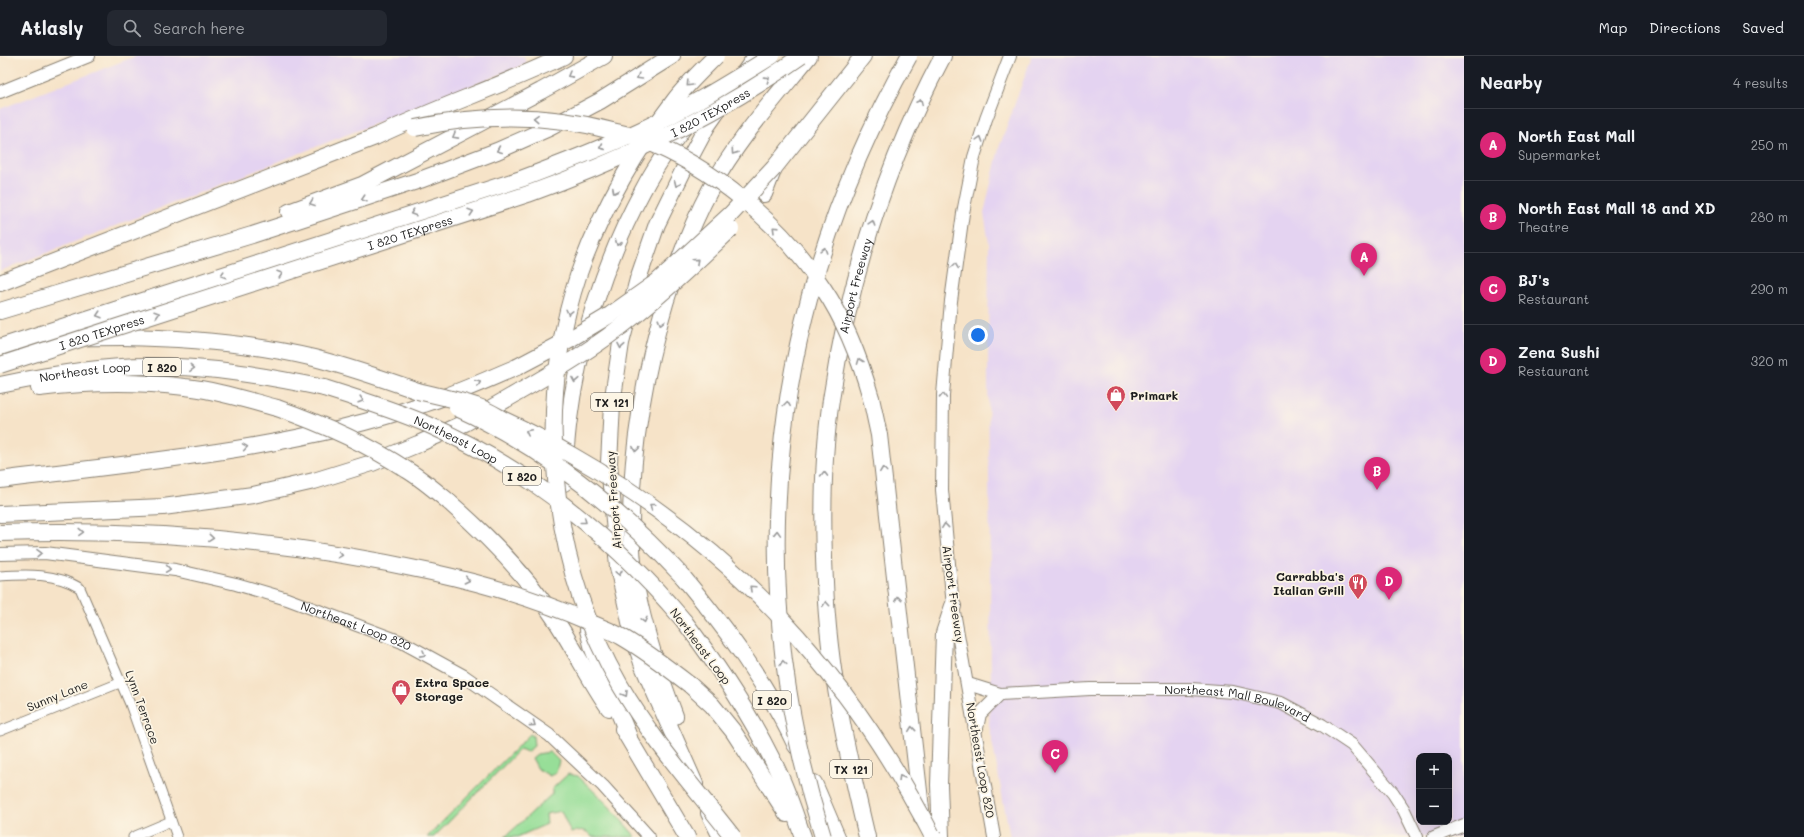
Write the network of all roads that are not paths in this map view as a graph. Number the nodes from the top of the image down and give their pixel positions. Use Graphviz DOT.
graph roads {
  1 [pos="89,56"];
  2 [pos="564,56"];
  3 [pos="604,56"];
  4 [pos="672,56"];
  5 [pos="716,56"];
  6 [pos="755,56"];
  7 [pos="772,56"];
  8 [pos="801,56"];
  9 [pos="809,56"];
  10 [pos="863,56"];
  11 [pos="909,56"];
  12 [pos="943,56"];
  13 [pos="1010,56"];
  14 [pos="0,92"];
  15 [pos="375,137"];
  16 [pos="774,168"];
  17 [pos="252,234"];
  18 [pos="0,283"];
  19 [pos="0,311"];
  20 [pos="0,346"];
  21 [pos="0,365"];
  22 [pos="0,386"];
  23 [pos="418,391"];
  24 [pos="54,473"];
  25 [pos="0,480"];
  26 [pos="0,487"];
  27 [pos="0,514"];
  28 [pos="0,533"];
  29 [pos="0,554"];
  30 [pos="0,576"];
  31 [pos="953,606"];
  32 [pos="122,682"];
  33 [pos="968,684"];
  34 [pos="1000,694"];
  35 [pos="0,730"];
  36 [pos="976,733"];
  37 [pos="629,737"];
  38 [pos="687,768"];
  39 [pos="171,821"];
  40 [pos="1464,824"];
  41 [pos="133,837"];
  42 [pos="177,837"];
  43 [pos="650,837"];
  44 [pos="687,837"];
  45 [pos="721,837"];
  46 [pos="733,837"];
  47 [pos="802,837"];
  48 [pos="823,837"];
  49 [pos="837,837"];
  50 [pos="867,837"];
  51 [pos="924,837"];
  52 [pos="933,837"];
  53 [pos="941,837"];
  54 [pos="994,837"];
  55 [pos="1417,837"];
  56 [pos="1434,837"];
  1 -- 14 [label="main road"];
  2 -- 15 [label="highway"];
  3 -- 17 [label="highway, one-way"];
  4 -- 17 [label="highway, one-way"];
  5 -- 46 [label="highway, one-way, bridge"];
  6 -- 37 [label="highway, one-way"];
  6 -- 38 [label="highway, Airport Freeway / TX 121, one-way"];
  7 -- 20 [label="highway, I 820 TEXpress, one-way, bridge"];
  21 -- 8 [label="highway, I 820 TEXpress, one-way, bridge"];
  9 -- 38 [label="highway, one-way"];
  10 -- 16 [label="highway"];
  48 -- 11 [label="highway, one-way, bridge"];
  50 -- 12 [label="highway, Airport Freeway / TX 121, one-way"];
  31 -- 13 [label="main road, Airport Freeway, one-way"];
  15 -- 18 [label="highway"];
  51 -- 15 [label="highway, one-way, bridge"];
  24 -- 16 [label="highway, one-way, bridge"];
  27 -- 16 [label="highway, one-way, bridge"];
  17 -- 19 [label="highway"];
  20 -- 23 [label="highway, I 820"];
  22 -- 37 [label="highway, bridge"];
  22 -- 47 [label="highway, Northeast Loop / I 820, one-way, bridge"];
  23 -- 49 [label="highway, I 820, bridge"];
  52 -- 23 [label="highway, one-way, bridge"];
  24 -- 25 [label="highway"];
  24 -- 26 [label="highway"];
  28 -- 47 [label="highway, one-way, bridge"];
  29 -- 43 [label="main road, Northeast Loop 820, one-way"];
  30 -- 32 [label="street, Lynn Terrace"];
  31 -- 33 [label="main road, Airport Freeway"];
  31 -- 53 [label="highway"];
  32 -- 35 [label="street, Sunny Lane"];
  32 -- 39 [label="street, Lynn Terrace"];
  33 -- 34 [label="main road, Northeast Mall Boulevard"];
  33 -- 36 [label="main road, Northeast Loop 820"];
  34 -- 36 [label="main road"];
  34 -- 55 [label="main road, Northeast Mall Boulevard"];
  36 -- 54 [label="main road, Northeast Loop 820"];
  37 -- 44 [label="highway"];
  38 -- 45 [label="highway, Airport Freeway / TX 121"];
  39 -- 41 [label="street"];
  39 -- 42 [label="street, Lynn Terrace"];
  40 -- 56 [label="main road"];
}
